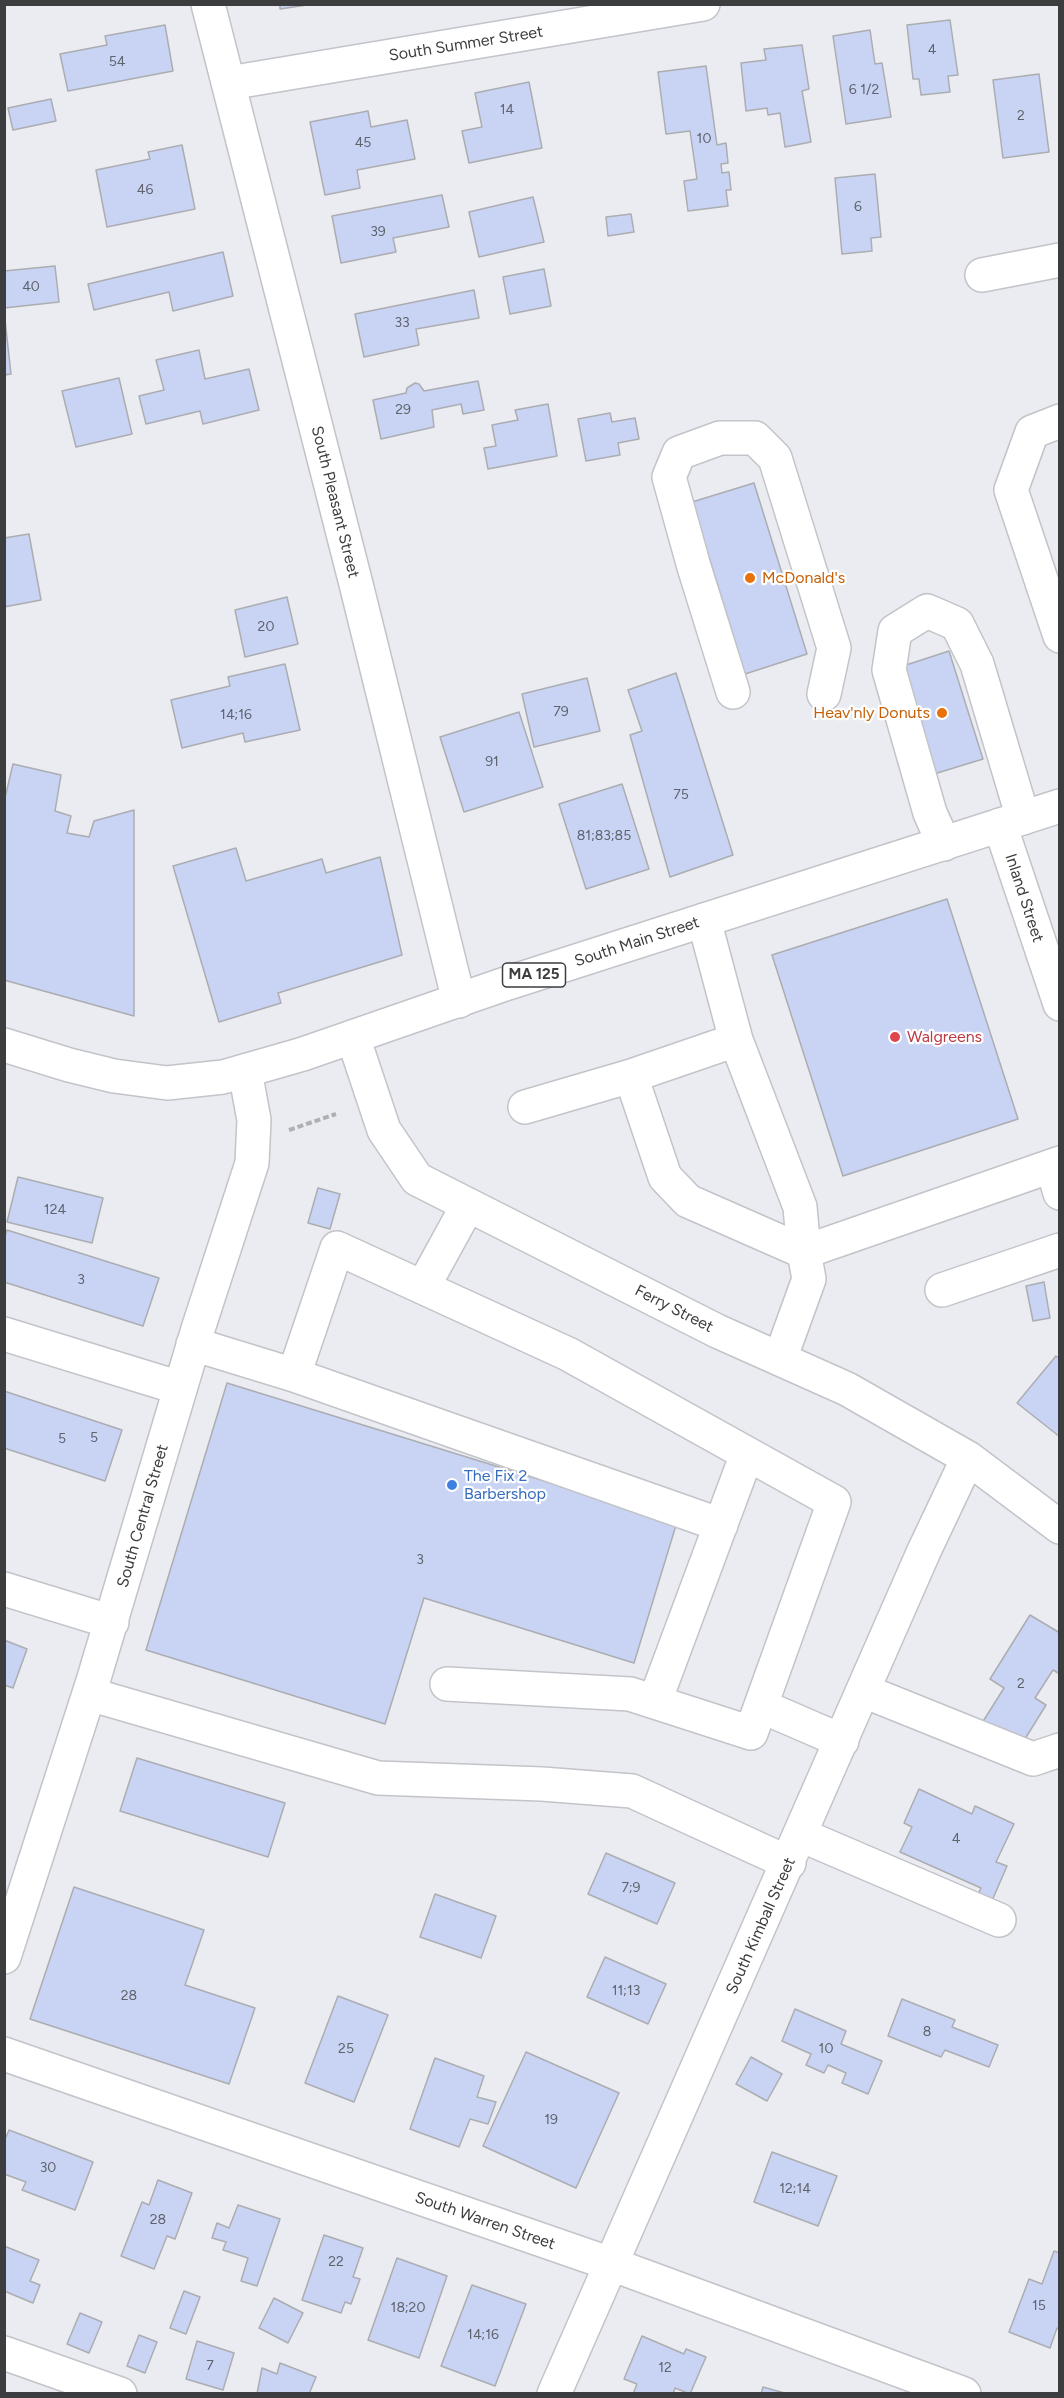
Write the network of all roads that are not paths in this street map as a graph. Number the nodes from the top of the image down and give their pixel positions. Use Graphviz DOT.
graph roads {
  1 [pos="208,4"];
  2 [pos="703,4"];
  3 [pos="229,83"];
  4 [pos="1059,260"];
  5 [pos="982,275"];
  6 [pos="1059,421"];
  7 [pos="1059,636"];
  8 [pos="732,692"];
  9 [pos="824,694"];
  10 [pos="1059,806"];
  11 [pos="1012,822"];
  12 [pos="944,844"];
  13 [pos="704,920"];
  14 [pos="459,1001"];
  15 [pos="1059,1004"];
  16 [pos="354,1037"];
  17 [pos="736,1040"];
  18 [pos="4,1045"];
  19 [pos="245,1071"];
  20 [pos="631,1076"];
  21 [pos="525,1107"];
  22 [pos="1057,1174"];
  23 [pos="468,1205"];
  24 [pos="1059,1251"];
  25 [pos="804,1252"];
  26 [pos="423,1287"];
  27 [pos="942,1290"];
  28 [pos="4,1334"];
  29 [pos="193,1344"];
  30 [pos="780,1359"];
  31 [pos="294,1375"];
  32 [pos="180,1388"];
  33 [pos="747,1454"];
  34 [pos="968,1458"];
  35 [pos="721,1525"];
  36 [pos="1059,1527"];
  37 [pos="4,1589"];
  38 [pos="112,1622"];
  39 [pos="447,1684"];
  40 [pos="864,1691"];
  41 [pos="89,1694"];
  42 [pos="655,1701"];
  43 [pos="761,1706"];
  44 [pos="842,1740"];
  45 [pos="1059,1750"];
  46 [pos="795,1849"];
  47 [pos="999,1920"];
  48 [pos="4,1957"];
  49 [pos="4,2054"];
  50 [pos="611,2264"];
  51 [pos="4,2353"];
  52 [pos="120,2394"];
  53 [pos="554,2394"];
  54 [pos="964,2394"];
  1 -- 3 [label="street, South Pleasant Street"];
  2 -- 3 [label="street, South Summer Street"];
  3 -- 14 [label="street, South Pleasant Street"];
  4 -- 5 [label="street"];
  6 -- 7 [label="street"];
  8 -- 9 [label="street"];
  10 -- 11 [label="street, South Main Street / MA 125"];
  11 -- 12 [label="street, South Main Street / MA 125"];
  11 -- 12 [label="street, Inland Street"];
  11 -- 15 [label="street, Inland Street"];
  12 -- 13 [label="street, South Main Street / MA 125"];
  13 -- 14 [label="street, South Main Street / MA 125"];
  13 -- 17 [label="street"];
  14 -- 16 [label="street, South Main Street / MA 125"];
  16 -- 19 [label="street, South Main Street / MA 125"];
  16 -- 23 [label="street, Ferry Street"];
  17 -- 20 [label="street"];
  17 -- 25 [label="street"];
  18 -- 19 [label="street, South Main Street / MA 125"];
  19 -- 29 [label="street, South Central Street"];
  20 -- 21 [label="street"];
  20 -- 25 [label="street"];
  22 -- 25 [label="street"];
  23 -- 26 [label="street"];
  23 -- 30 [label="street, Ferry Street"];
  24 -- 27 [label="street"];
  25 -- 30 [label="street"];
  26 -- 31 [label="street"];
  26 -- 33 [label="street"];
  28 -- 32 [label="street"];
  29 -- 31 [label="street"];
  29 -- 32 [label="street, South Central Street"];
  30 -- 34 [label="street, Ferry Street"];
  31 -- 35 [label="street"];
  32 -- 38 [label="street, South Central Street"];
  33 -- 35 [label="street"];
  33 -- 43 [label="street"];
  34 -- 36 [label="street, Ferry Street"];
  34 -- 40 [label="street, South Kimball Street"];
  35 -- 42 [label="street"];
  37 -- 38 [label="street"];
  38 -- 41 [label="street, South Central Street"];
  39 -- 42 [label="street"];
  40 -- 44 [label="street, South Kimball Street"];
  40 -- 45 [label="street"];
  41 -- 46 [label="street"];
  41 -- 48 [label="street, South Central Street"];
  42 -- 43 [label="street"];
  43 -- 44 [label="street"];
  44 -- 46 [label="street, South Kimball Street"];
  46 -- 47 [label="street"];
  46 -- 50 [label="street, South Kimball Street"];
  49 -- 50 [label="street, South Warren Street"];
  50 -- 53 [label="street, South Kimball Street"];
  50 -- 54 [label="street, South Warren Street"];
  51 -- 52 [label="street"];
}
